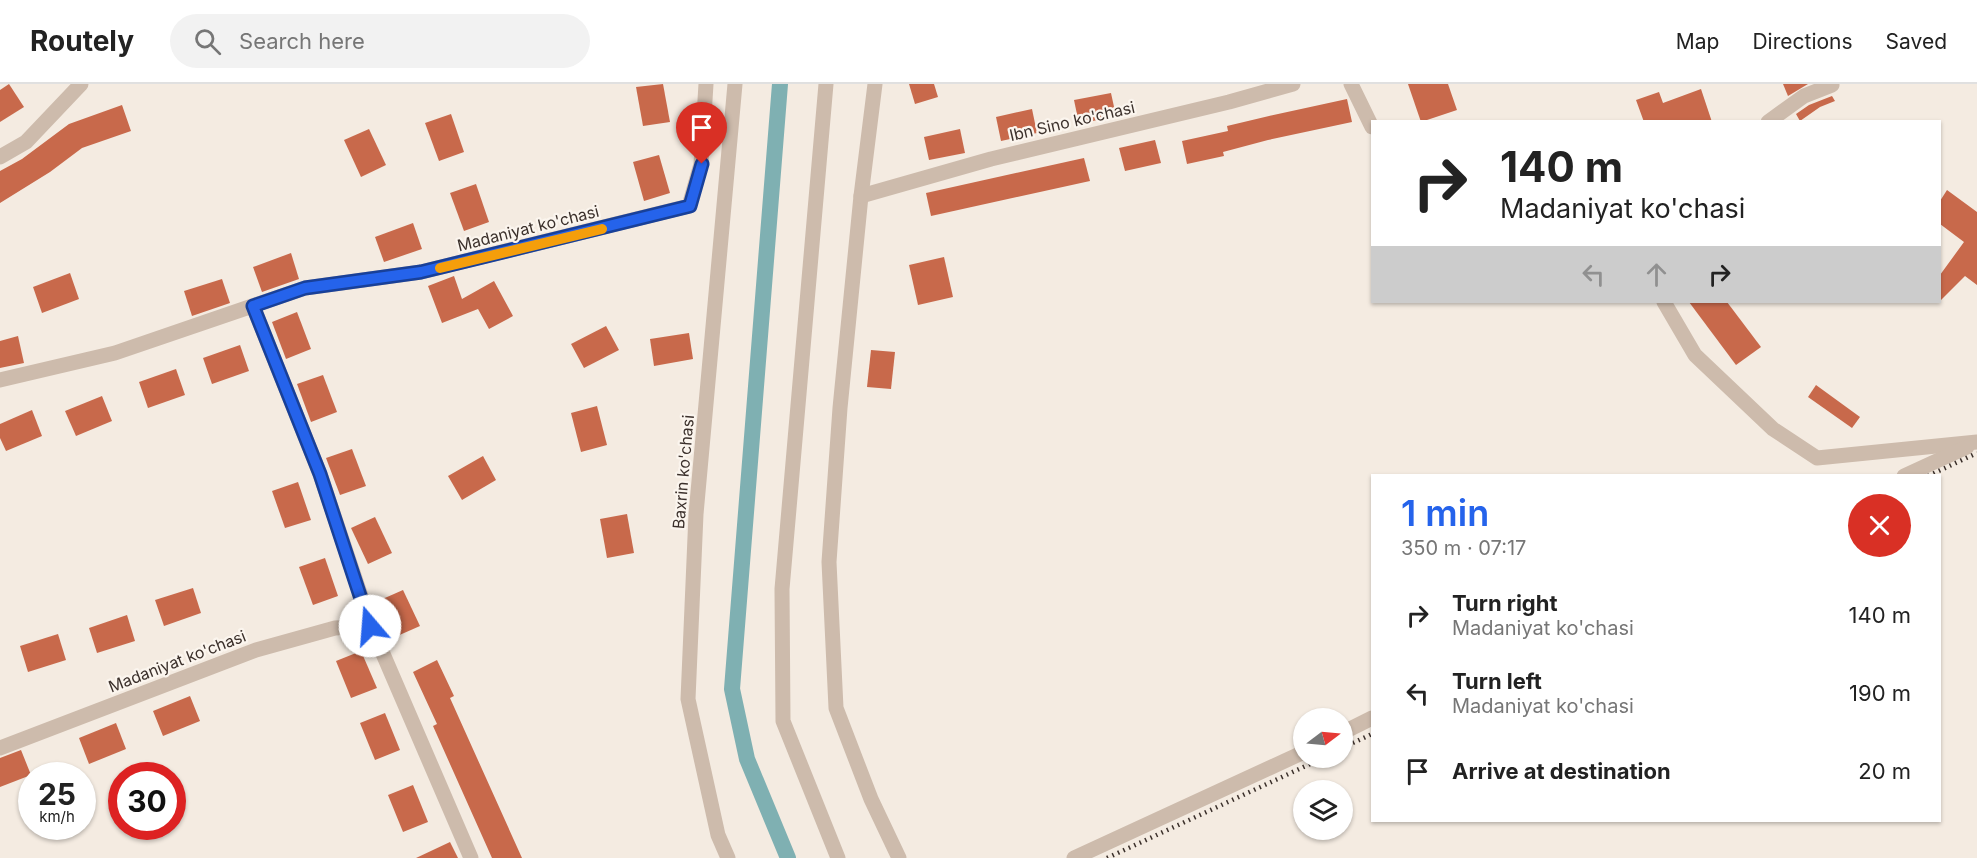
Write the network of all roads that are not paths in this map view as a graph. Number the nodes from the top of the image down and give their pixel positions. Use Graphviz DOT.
graph roads {
  1 [pos="81,84"];
  2 [pos="706,84"];
  3 [pos="735,84"];
  4 [pos="826,84"];
  5 [pos="875,84"];
  6 [pos="1293,84"];
  7 [pos="1351,84"];
  8 [pos="1832,85"];
  9 [pos="1771,120"];
  10 [pos="1371,125"];
  11 [pos="0,158"];
  12 [pos="861,196"];
  13 [pos="1665,303"];
  14 [pos="253,306"];
  15 [pos="0,380"];
  16 [pos="1977,442"];
  17 [pos="1908,474"];
  18 [pos="370,626"];
  19 [pos="1371,718"];
  20 [pos="1353,728"];
  21 [pos="0,748"];
  22 [pos="1293,757"];
  23 [pos="471,858"];
  24 [pos="728,858"];
  25 [pos="838,858"];
  26 [pos="899,858"];
  27 [pos="1074,858"];
  1 -- 11 [label="street"];
  2 -- 14 [label="street, Madaniyat ko'chasi"];
  3 -- 24 [label="street, Baxrin ko'chasi"];
  4 -- 25 [label="street"];
  5 -- 12 [label="street"];
  6 -- 12 [label="street, Ibn Sino ko'chasi"];
  7 -- 10 [label="street"];
  8 -- 9 [label="street"];
  12 -- 26 [label="street"];
  13 -- 16 [label="street"];
  14 -- 15 [label="street, Madaniyat ko'chasi"];
  14 -- 18 [label="street"];
  16 -- 17 [label="street"];
  18 -- 21 [label="street, Madaniyat ko'chasi"];
  18 -- 23 [label="street"];
  19 -- 20 [label="street"];
  22 -- 27 [label="street"];
}
